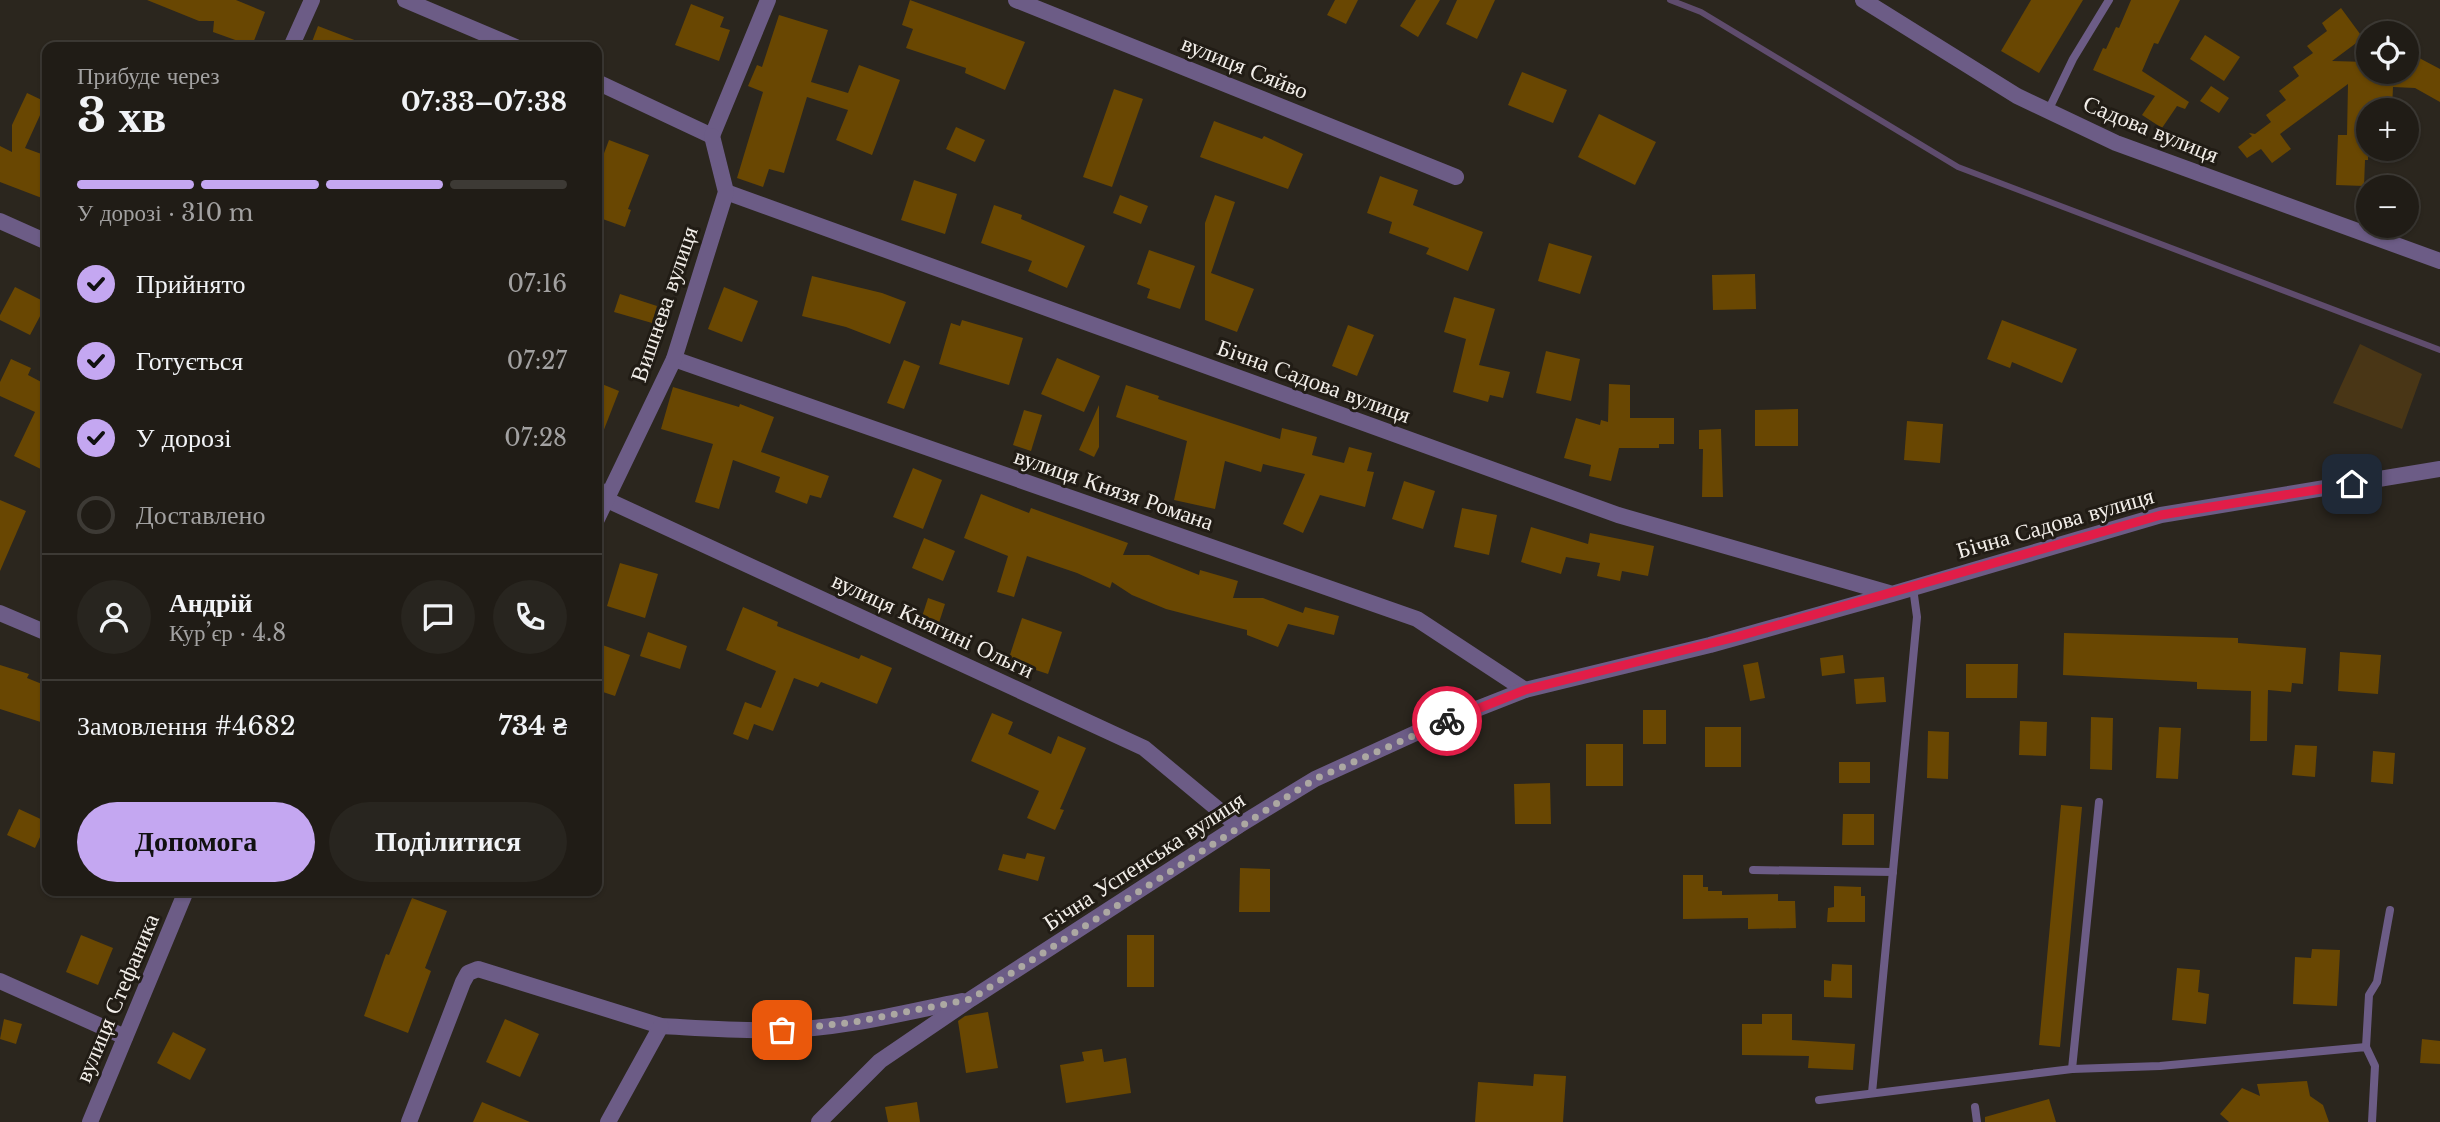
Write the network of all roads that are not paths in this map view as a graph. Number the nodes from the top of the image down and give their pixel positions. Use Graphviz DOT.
graph roads {
  1 [pos="312,0"];
  2 [pos="405,0"];
  3 [pos="768,0"];
  4 [pos="1016,0"];
  5 [pos="1863,0"];
  6 [pos="2109,0"];
  7 [pos="293,42"];
  8 [pos="504,42"];
  9 [pos="602,84"];
  10 [pos="2048,111"];
  11 [pos="712,136"];
  12 [pos="1456,177"];
  13 [pos="726,192"];
  14 [pos="0,221"];
  15 [pos="42,240"];
  16 [pos="2440,261"];
  17 [pos="674,359"];
  18 [pos="2440,469"];
  19 [pos="602,491"];
  20 [pos="602,493"];
  21 [pos="1913,588"];
  22 [pos="1892,594"];
  23 [pos="0,613"];
  24 [pos="42,631"];
  25 [pos="1525,690"];
  26 [pos="2099,802"];
  27 [pos="1238,826"];
  28 [pos="1753,870"];
  29 [pos="1893,872"];
  30 [pos="184,896"];
  31 [pos="2390,911"];
  32 [pos="0,981"];
  33 [pos="971,999"];
  34 [pos="661,1026"];
  35 [pos="125,1037"];
  36 [pos="2365,1047"];
  37 [pos="2072,1069"];
  38 [pos="1872,1093"];
  39 [pos="1819,1100"];
  40 [pos="1975,1107"];
  41 [pos="90,1122"];
  42 [pos="409,1122"];
  43 [pos="608,1122"];
  44 [pos="819,1122"];
  45 [pos="1977,1122"];
  46 [pos="2372,1122"];
  1 -- 7 [label="street"];
  2 -- 8 [label="street"];
  3 -- 11 [label="street"];
  4 -- 12 [label="street, вулиця Сяйво"];
  5 -- 10 [label="street, Садова вулиця"];
  6 -- 10 [label="lane"];
  9 -- 11 [label="street"];
  10 -- 16 [label="street, Садова вулиця"];
  11 -- 13 [label="street"];
  13 -- 17 [label="street, Вишнева вулиця"];
  13 -- 22 [label="street, Бічна Садова вулиця"];
  14 -- 15 [label="street"];
  17 -- 19 [label="street, Вишнева вулиця"];
  17 -- 25 [label="street, вулиця Князя Романа"];
  18 -- 21 [label="street, Бічна Садова вулиця"];
  20 -- 27 [label="street, вулиця Княгині Ольги"];
  21 -- 22 [label="street, Бічна Садова вулиця"];
  21 -- 29 [label="lane"];
  22 -- 25 [label="street, Бічна Садова вулиця"];
  23 -- 24 [label="street"];
  25 -- 27 [label="street, Бічна Успенська вулиця"];
  26 -- 37 [label="lane"];
  27 -- 33 [label="street, Бічна Успенська вулиця"];
  28 -- 29 [label="lane"];
  29 -- 38 [label="lane"];
  30 -- 35 [label="street, вулиця Стефаника"];
  31 -- 36 [label="lane"];
  32 -- 35 [label="street"];
  33 -- 34 [label="street"];
  33 -- 44 [label="street, Бічна Успенська вулиця"];
  34 -- 42 [label="street"];
  34 -- 43 [label="street"];
  35 -- 41 [label="street, вулиця Стефаника"];
  36 -- 37 [label="lane"];
  36 -- 46 [label="lane"];
  37 -- 38 [label="lane"];
  38 -- 39 [label="lane"];
  40 -- 45 [label="lane"];
}
